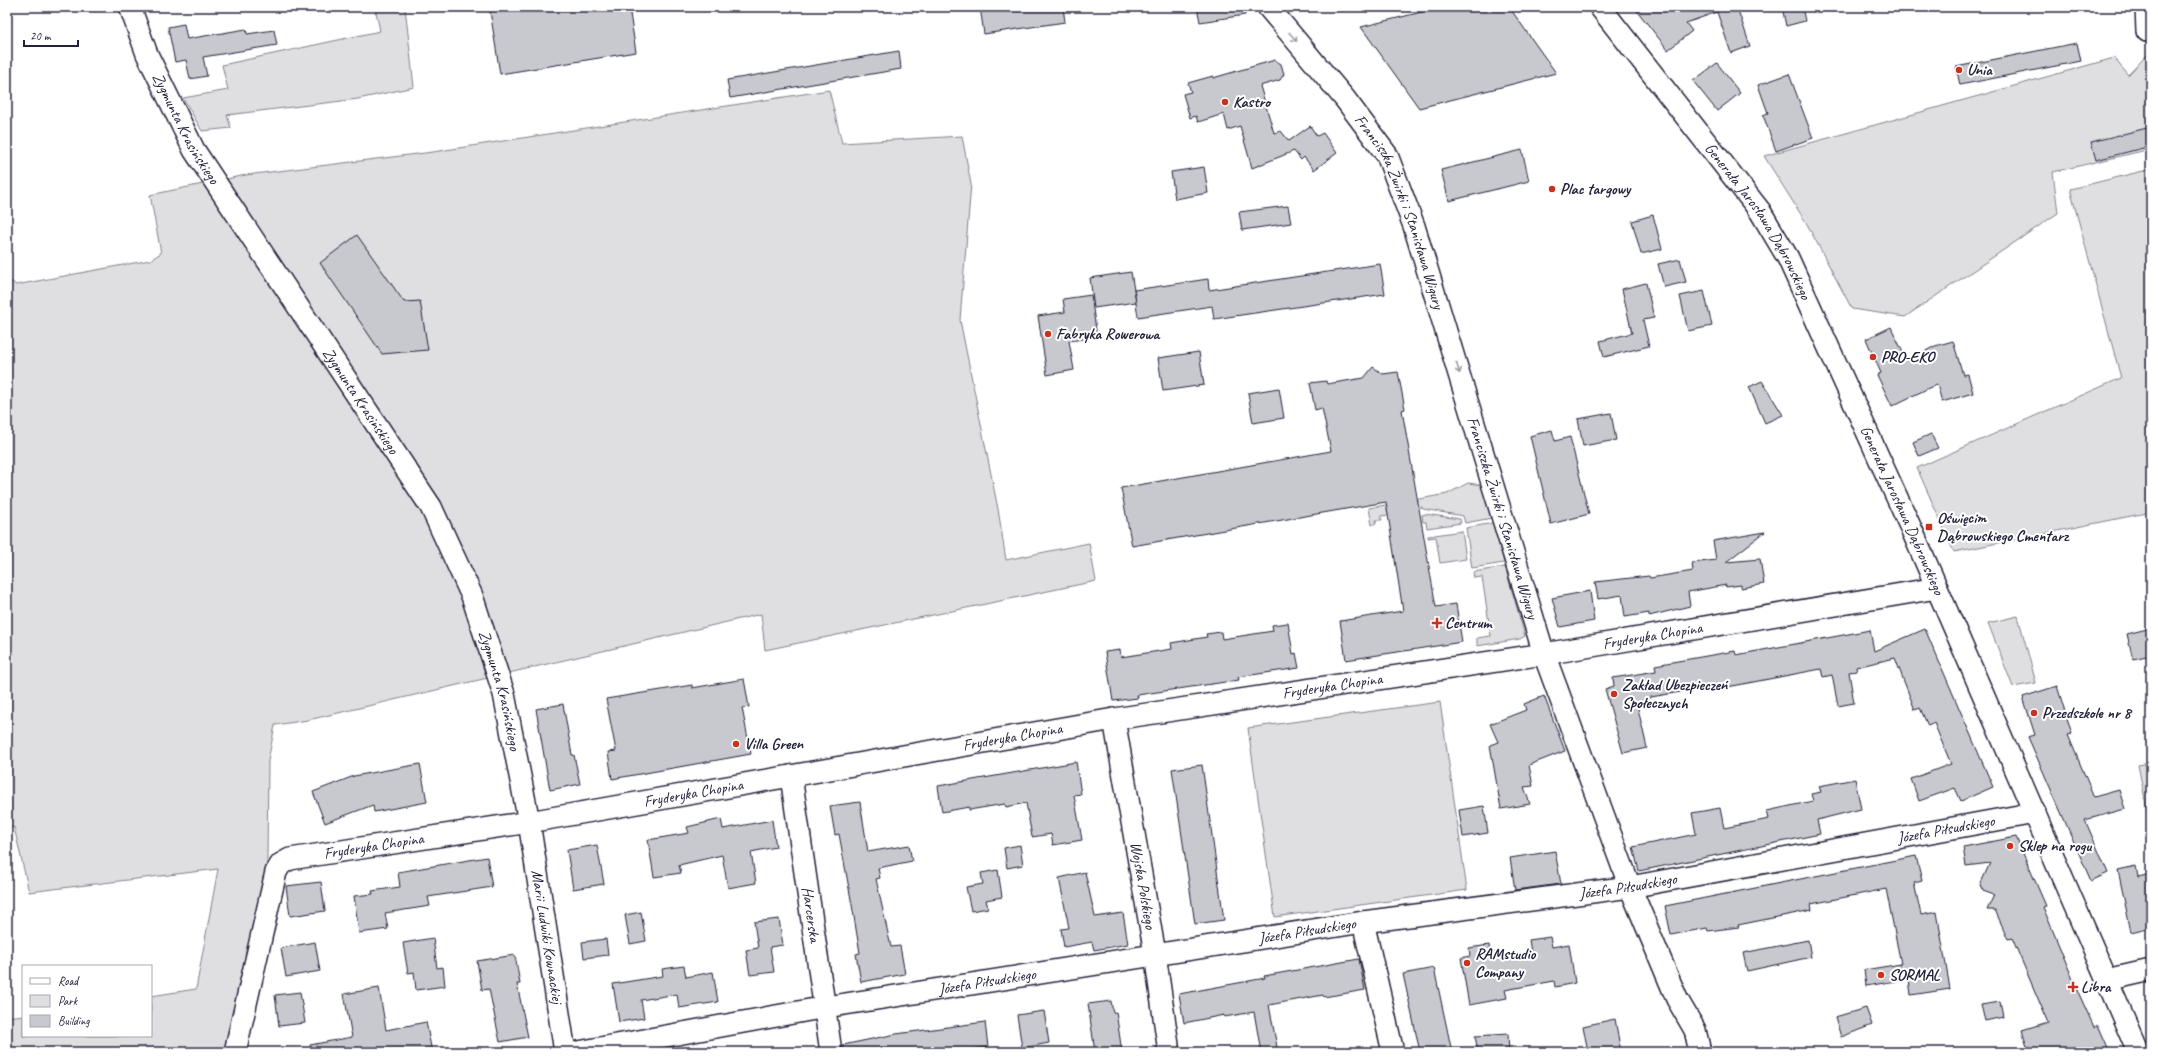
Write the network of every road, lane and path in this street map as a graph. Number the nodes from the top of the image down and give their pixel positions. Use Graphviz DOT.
graph roads {
  1 [pos="130,7"];
  2 [pos="1268,7"];
  3 [pos="1600,7"];
  4 [pos="2146,7"];
  5 [pos="2151,31"];
  6 [pos="1937,588"];
  7 [pos="1544,654"];
  8 [pos="1114,719"];
  9 [pos="791,776"];
  10 [pos="2035,813"];
  11 [pos="529,822"];
  12 [pos="1630,887"];
  13 [pos="1363,922"];
  14 [pos="1155,954"];
  15 [pos="2151,970"];
  16 [pos="2107,980"];
  17 [pos="826,1007"];
  18 [pos="235,1052"];
  19 [pos="565,1052"];
  20 [pos="578,1052"];
  21 [pos="831,1052"];
  22 [pos="1169,1052"];
  23 [pos="1393,1052"];
  24 [pos="1700,1052"];
  25 [pos="2138,1052"];
  1 -- 11 [label="street, Zygmunta Krasińskiego"];
  2 -- 7 [label="street, Franciszka Żwirki i Stanisława Wigury, one-way"];
  3 -- 6 [label="street, Generała Jarosława Dąbrowskiego"];
  4 -- 5 [label="street"];
  6 -- 7 [label="street, Fryderyka Chopina"];
  6 -- 10 [label="street, Generała Jarosława Dąbrowskiego"];
  7 -- 8 [label="street, Fryderyka Chopina"];
  7 -- 12 [label="street, Franciszka Żwirki i Stanisława Wigury"];
  8 -- 9 [label="street, Fryderyka Chopina"];
  8 -- 14 [label="street, Wojska Polskiego"];
  9 -- 11 [label="street, Fryderyka Chopina"];
  9 -- 17 [label="street, Harcerska"];
  10 -- 12 [label="street, Józefa Piłsudskiego"];
  10 -- 16 [label="street, Generała Jarosława Dąbrowskiego"];
  11 -- 18 [label="street, Fryderyka Chopina"];
  11 -- 19 [label="street, Marii Ludwiki Kownackiej"];
  12 -- 13 [label="street, Józefa Piłsudskiego"];
  12 -- 24 [label="street, Franciszka Żwirki i Stanisława Wigury"];
  13 -- 14 [label="street, Józefa Piłsudskiego"];
  13 -- 23 [label="street"];
  14 -- 17 [label="street, Józefa Piłsudskiego"];
  14 -- 22 [label="street, Wojska Polskiego"];
  15 -- 16 [label="street"];
  16 -- 25 [label="street, Generała Jarosława Dąbrowskiego"];
  17 -- 20 [label="street, Józefa Piłsudskiego"];
  17 -- 21 [label="street, Harcerska"];
}
